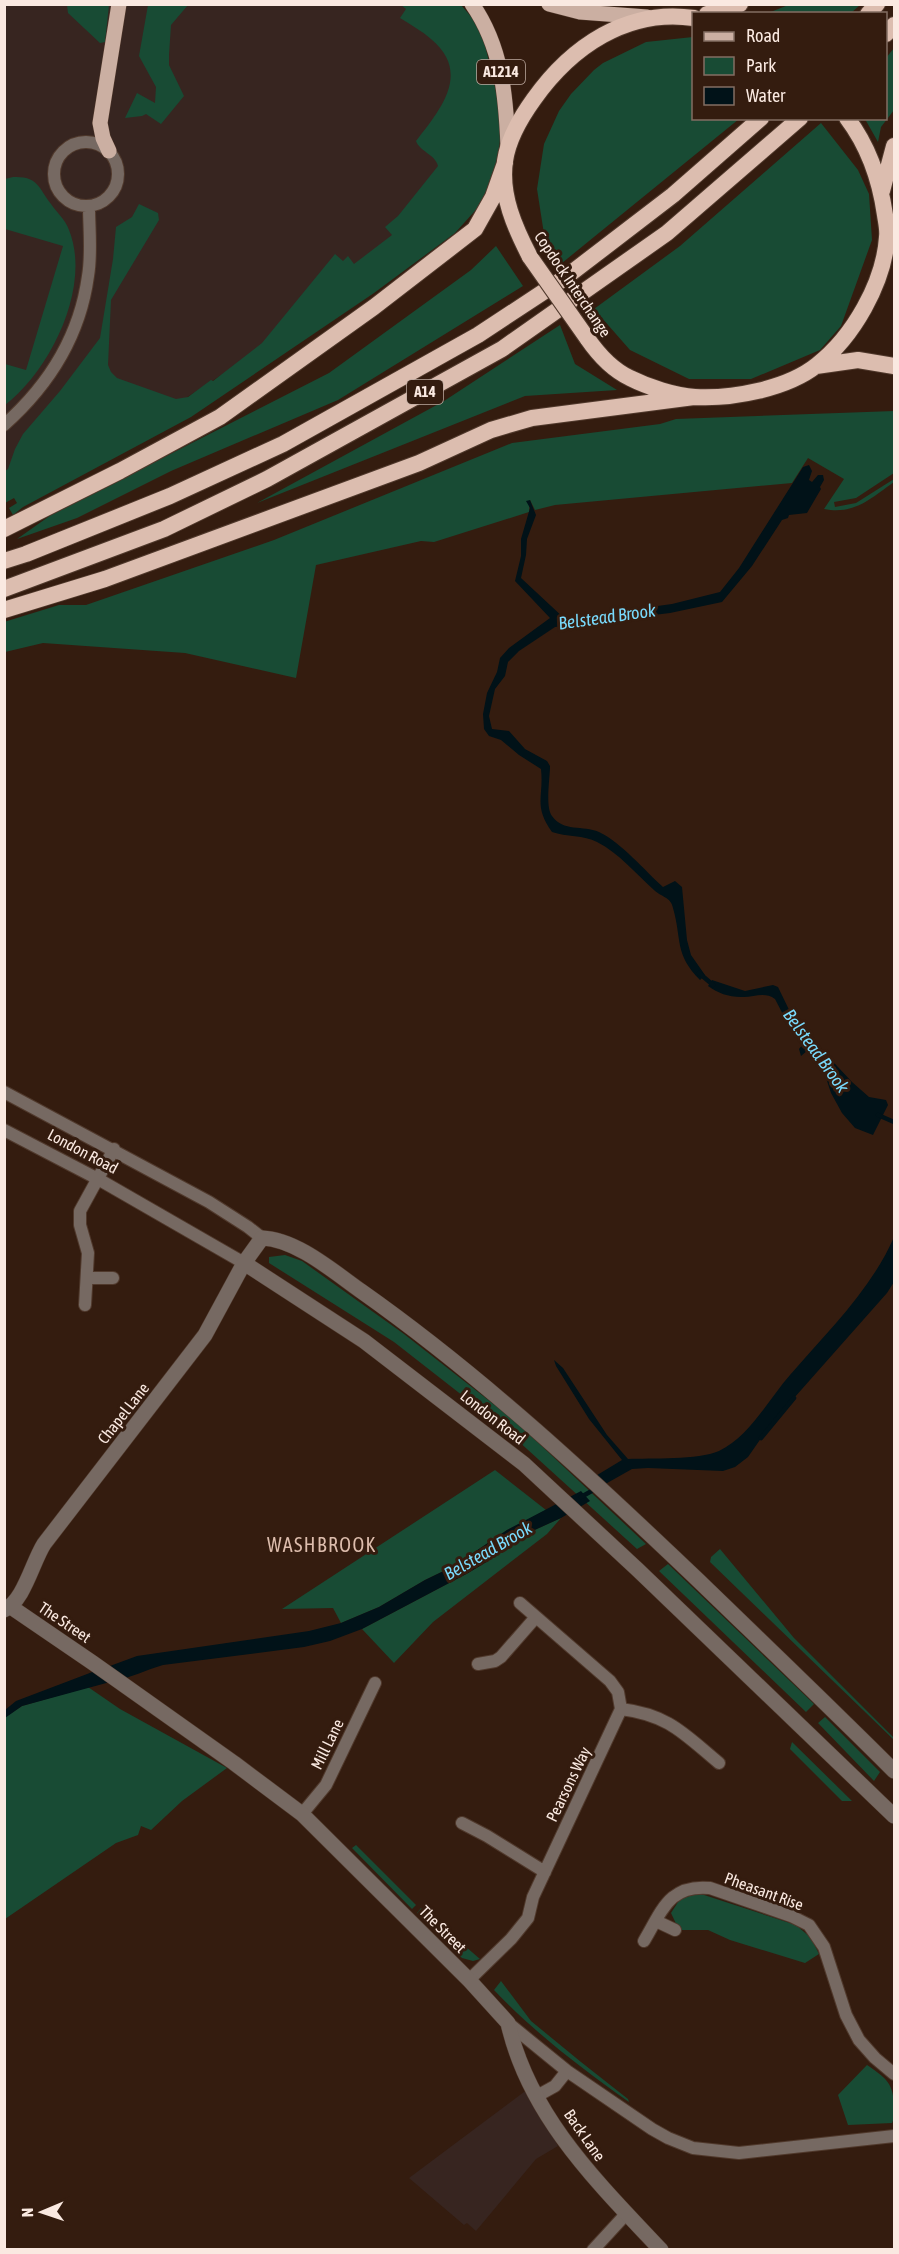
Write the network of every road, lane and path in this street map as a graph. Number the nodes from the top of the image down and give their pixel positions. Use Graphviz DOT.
graph roads {
  1 [pos="119,4"];
  2 [pos="472,4"];
  3 [pos="549,4"];
  4 [pos="740,4"];
  5 [pos="715,12"];
  6 [pos="691,17"];
  7 [pos="658,18"];
  8 [pos="759,120"];
  9 [pos="798,120"];
  10 [pos="848,120"];
  11 [pos="894,146"];
  12 [pos="109,151"];
  13 [pos="506,155"];
  14 [pos="881,191"];
  15 [pos="89,206"];
  16 [pos="891,244"];
  17 [pos="816,366"];
  18 [pos="894,366"];
  19 [pos="694,397"];
  20 [pos="4,425"];
  21 [pos="4,529"];
  22 [pos="4,561"];
  23 [pos="4,589"];
  24 [pos="4,610"];
  25 [pos="4,1092"];
  26 [pos="4,1130"];
  27 [pos="114,1149"];
  28 [pos="98,1179"];
  29 [pos="262,1238"];
  30 [pos="244,1263"];
  31 [pos="87,1278"];
  32 [pos="113,1278"];
  33 [pos="85,1305"];
  34 [pos="520,1602"];
  35 [pos="8,1609"];
  36 [pos="536,1617"];
  37 [pos="478,1664"];
  38 [pos="375,1683"];
  39 [pos="621,1709"];
  40 [pos="719,1763"];
  41 [pos="894,1771"];
  42 [pos="302,1814"];
  43 [pos="894,1816"];
  44 [pos="462,1823"];
  45 [pos="545,1872"];
  46 [pos="656,1921"];
  47 [pos="675,1930"];
  48 [pos="644,1941"];
  49 [pos="469,1980"];
  50 [pos="508,2023"];
  51 [pos="567,2071"];
  52 [pos="894,2074"];
  53 [pos="537,2096"];
  54 [pos="894,2136"];
  55 [pos="627,2213"];
  56 [pos="593,2250"];
  57 [pos="661,2250"];
  1 -- 12 [label="main road"];
  2 -- 13 [label="main road, A1214"];
  3 -- 7 [label="main road"];
  4 -- 5 [label="highway"];
  6 -- 7 [label="highway, Copdock Interchange"];
  7 -- 13 [label="highway, Copdock Interchange"];
  8 -- 22 [label="highway, A14"];
  9 -- 23 [label="highway, A14"];
  10 -- 14 [label="highway, Copdock Interchange"];
  11 -- 14 [label="highway"];
  12 -- 15 [label="street"];
  12 -- 15 [label="street"];
  13 -- 19 [label="highway, Copdock Interchange, bridge"];
  13 -- 21 [label="highway"];
  14 -- 16 [label="highway, Copdock Interchange"];
  15 -- 20 [label="street"];
  16 -- 17 [label="highway, Copdock Interchange"];
  17 -- 18 [label="highway"];
  17 -- 19 [label="highway, Copdock Interchange"];
  19 -- 24 [label="highway"];
  25 -- 27 [label="street, London Road"];
  26 -- 28 [label="street, London Road"];
  27 -- 28 [label="street"];
  27 -- 29 [label="street, London Road"];
  28 -- 30 [label="street, London Road"];
  28 -- 31 [label="street"];
  29 -- 30 [label="street, Chapel Lane"];
  29 -- 41 [label="street, London Road"];
  30 -- 35 [label="street, Chapel Lane"];
  30 -- 43 [label="street, London Road"];
  31 -- 32 [label="street"];
  31 -- 33 [label="street"];
  34 -- 36 [label="street"];
  35 -- 42 [label="street, The Street"];
  36 -- 37 [label="street"];
  36 -- 39 [label="street"];
  38 -- 42 [label="street, Mill Lane"];
  39 -- 40 [label="street"];
  39 -- 45 [label="street, Pearsons Way"];
  42 -- 49 [label="street, The Street"];
  44 -- 45 [label="street"];
  45 -- 49 [label="street, Pearsons Way"];
  46 -- 47 [label="street"];
  46 -- 48 [label="street, Pheasant Rise"];
  46 -- 52 [label="street, Pheasant Rise"];
  49 -- 50 [label="street, The Street"];
  50 -- 51 [label="street, The Street"];
  50 -- 53 [label="street, Back Lane"];
  51 -- 53 [label="street"];
  51 -- 54 [label="street, The Street"];
  53 -- 55 [label="street, Back Lane"];
  55 -- 56 [label="street"];
  55 -- 57 [label="street, Back Lane"];
}
